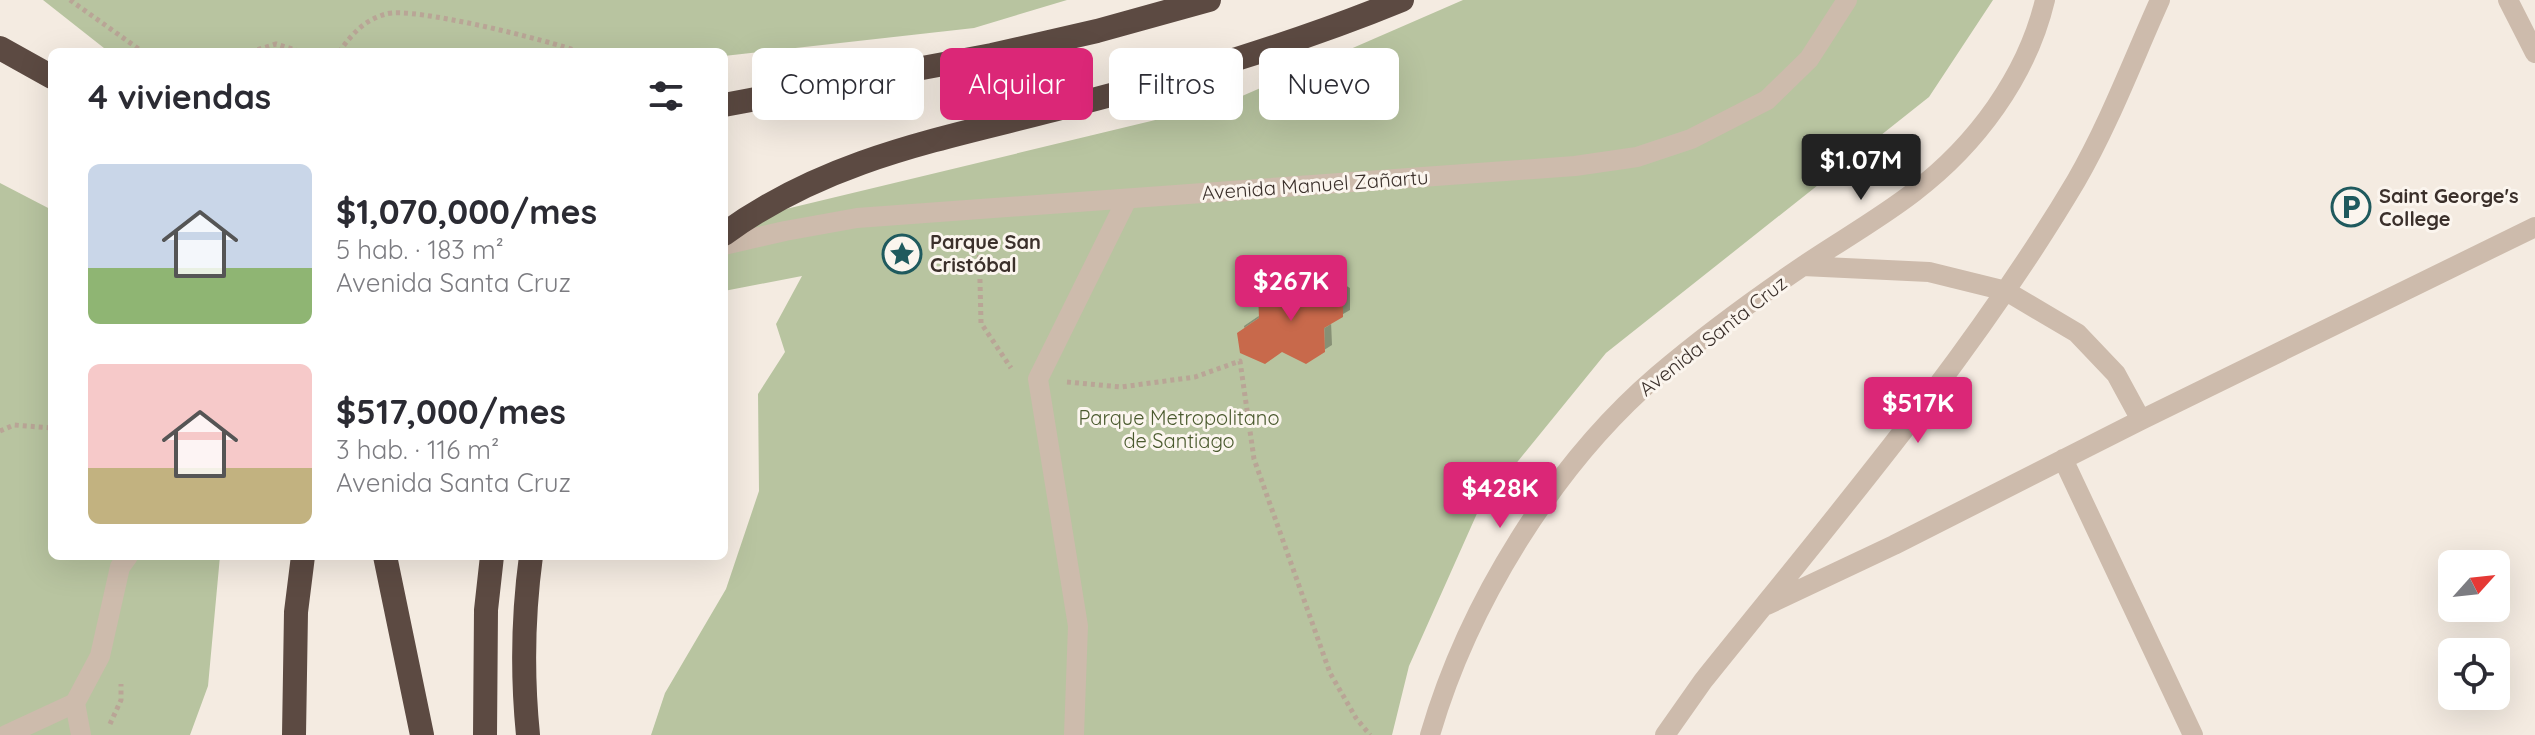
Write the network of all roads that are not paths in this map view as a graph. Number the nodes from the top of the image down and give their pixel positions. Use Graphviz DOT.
graph roads {
  1 [pos="1209,0"];
  2 [pos="1402,0"];
  3 [pos="1847,0"];
  4 [pos="2045,0"];
  5 [pos="2160,0"];
  6 [pos="2508,0"];
  7 [pos="0,48"];
  8 [pos="2535,53"];
  9 [pos="48,75"];
  10 [pos="728,104"];
  11 [pos="1127,199"];
  12 [pos="2535,227"];
  13 [pos="728,232"];
  14 [pos="728,244"];
  15 [pos="1803,266"];
  16 [pos="2006,291"];
  17 [pos="2141,420"];
  18 [pos="2063,459"];
  19 [pos="125,560"];
  20 [pos="302,560"];
  21 [pos="386,560"];
  22 [pos="531,560"];
  23 [pos="490,568"];
  24 [pos="1763,607"];
  25 [pos="294,674"];
  26 [pos="75,703"];
  27 [pos="6,735"];
  28 [pos="81,735"];
  29 [pos="294,735"];
  30 [pos="301,735"];
  31 [pos="422,735"];
  32 [pos="485,735"];
  33 [pos="528,735"];
  34 [pos="1074,735"];
  35 [pos="1430,735"];
  36 [pos="1665,735"];
  37 [pos="2193,735"];
  1 -- 10 [label="highway"];
  2 -- 13 [label="highway"];
  3 -- 11 [label="street, Avenida Manuel Zañartu"];
  4 -- 15 [label="street, Avenida Santa Cruz"];
  5 -- 16 [label="street"];
  6 -- 8 [label="street"];
  7 -- 9 [label="highway"];
  11 -- 14 [label="street, Avenida Manuel Zañartu"];
  11 -- 34 [label="street"];
  12 -- 17 [label="street"];
  15 -- 16 [label="street, Avenida Santa Cruz"];
  15 -- 35 [label="street, Avenida Santa Cruz"];
  16 -- 17 [label="street, Avenida Santa Cruz"];
  16 -- 24 [label="street"];
  17 -- 18 [label="street"];
  18 -- 24 [label="street"];
  18 -- 37 [label="street"];
  19 -- 26 [label="street"];
  20 -- 25 [label="highway"];
  21 -- 31 [label="highway"];
  22 -- 33 [label="highway"];
  23 -- 32 [label="highway"];
  24 -- 36 [label="street"];
  25 -- 29 [label="highway"];
  25 -- 30 [label="highway"];
  26 -- 27 [label="street"];
  26 -- 28 [label="street"];
}
